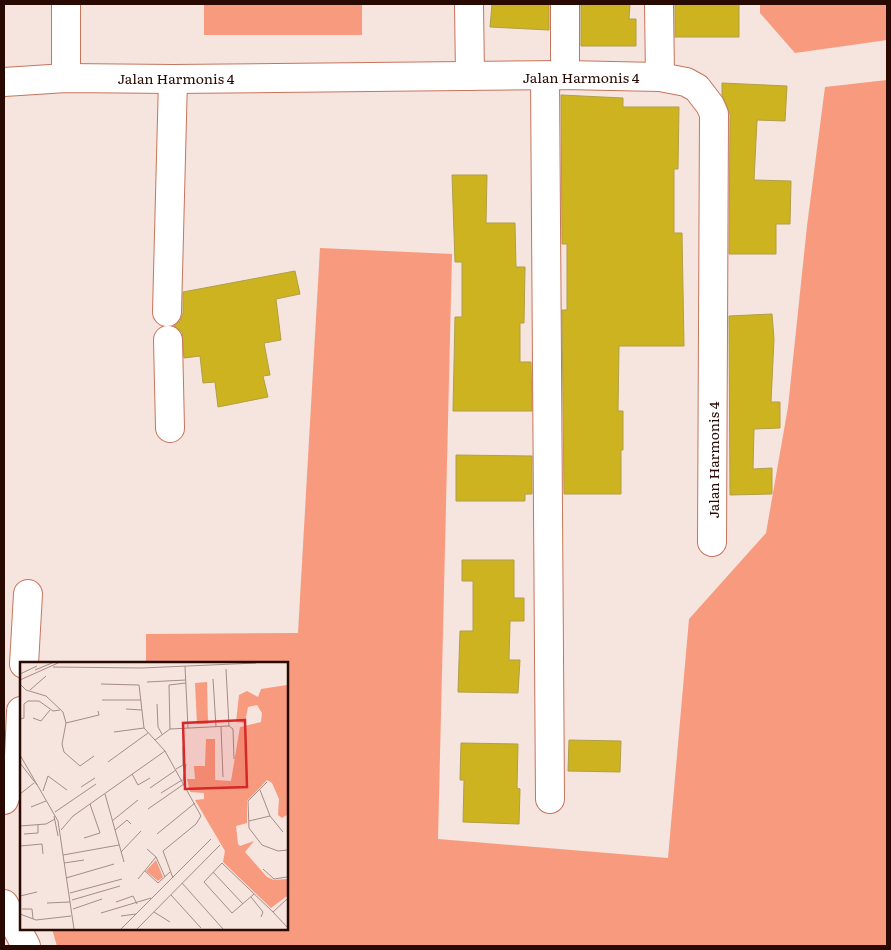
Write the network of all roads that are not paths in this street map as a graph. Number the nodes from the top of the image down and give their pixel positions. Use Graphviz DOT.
graph roads {
  1 [pos="66,4"];
  2 [pos="469,4"];
  3 [pos="565,4"];
  4 [pos="659,4"];
  5 [pos="470,76"];
  6 [pos="555,76"];
  7 [pos="660,77"];
  8 [pos="66,78"];
  9 [pos="173,79"];
  10 [pos="4,82"];
  11 [pos="168,312"];
  12 [pos="168,340"];
  13 [pos="170,428"];
  14 [pos="712,542"];
  15 [pos="28,594"];
  16 [pos="24,662"];
  17 [pos="20,734"];
  18 [pos="550,798"];
  19 [pos="4,800"];
  20 [pos="4,904"];
  21 [pos="26,946"];
  1 -- 8 [label="street"];
  2 -- 5 [label="street"];
  3 -- 6 [label="street"];
  4 -- 7 [label="street"];
  5 -- 6 [label="street, Jalan Harmonis 4"];
  5 -- 9 [label="street, Jalan Harmonis 4"];
  6 -- 7 [label="street, Jalan Harmonis 4"];
  6 -- 18 [label="street"];
  7 -- 14 [label="street, Jalan Harmonis 4"];
  8 -- 9 [label="street, Jalan Harmonis 4"];
  8 -- 10 [label="street, Jalan Harmonis 4"];
  9 -- 11 [label="street"];
  12 -- 13 [label="street"];
  15 -- 16 [label="street"];
  17 -- 19 [label="street"];
  20 -- 21 [label="street"];
}
